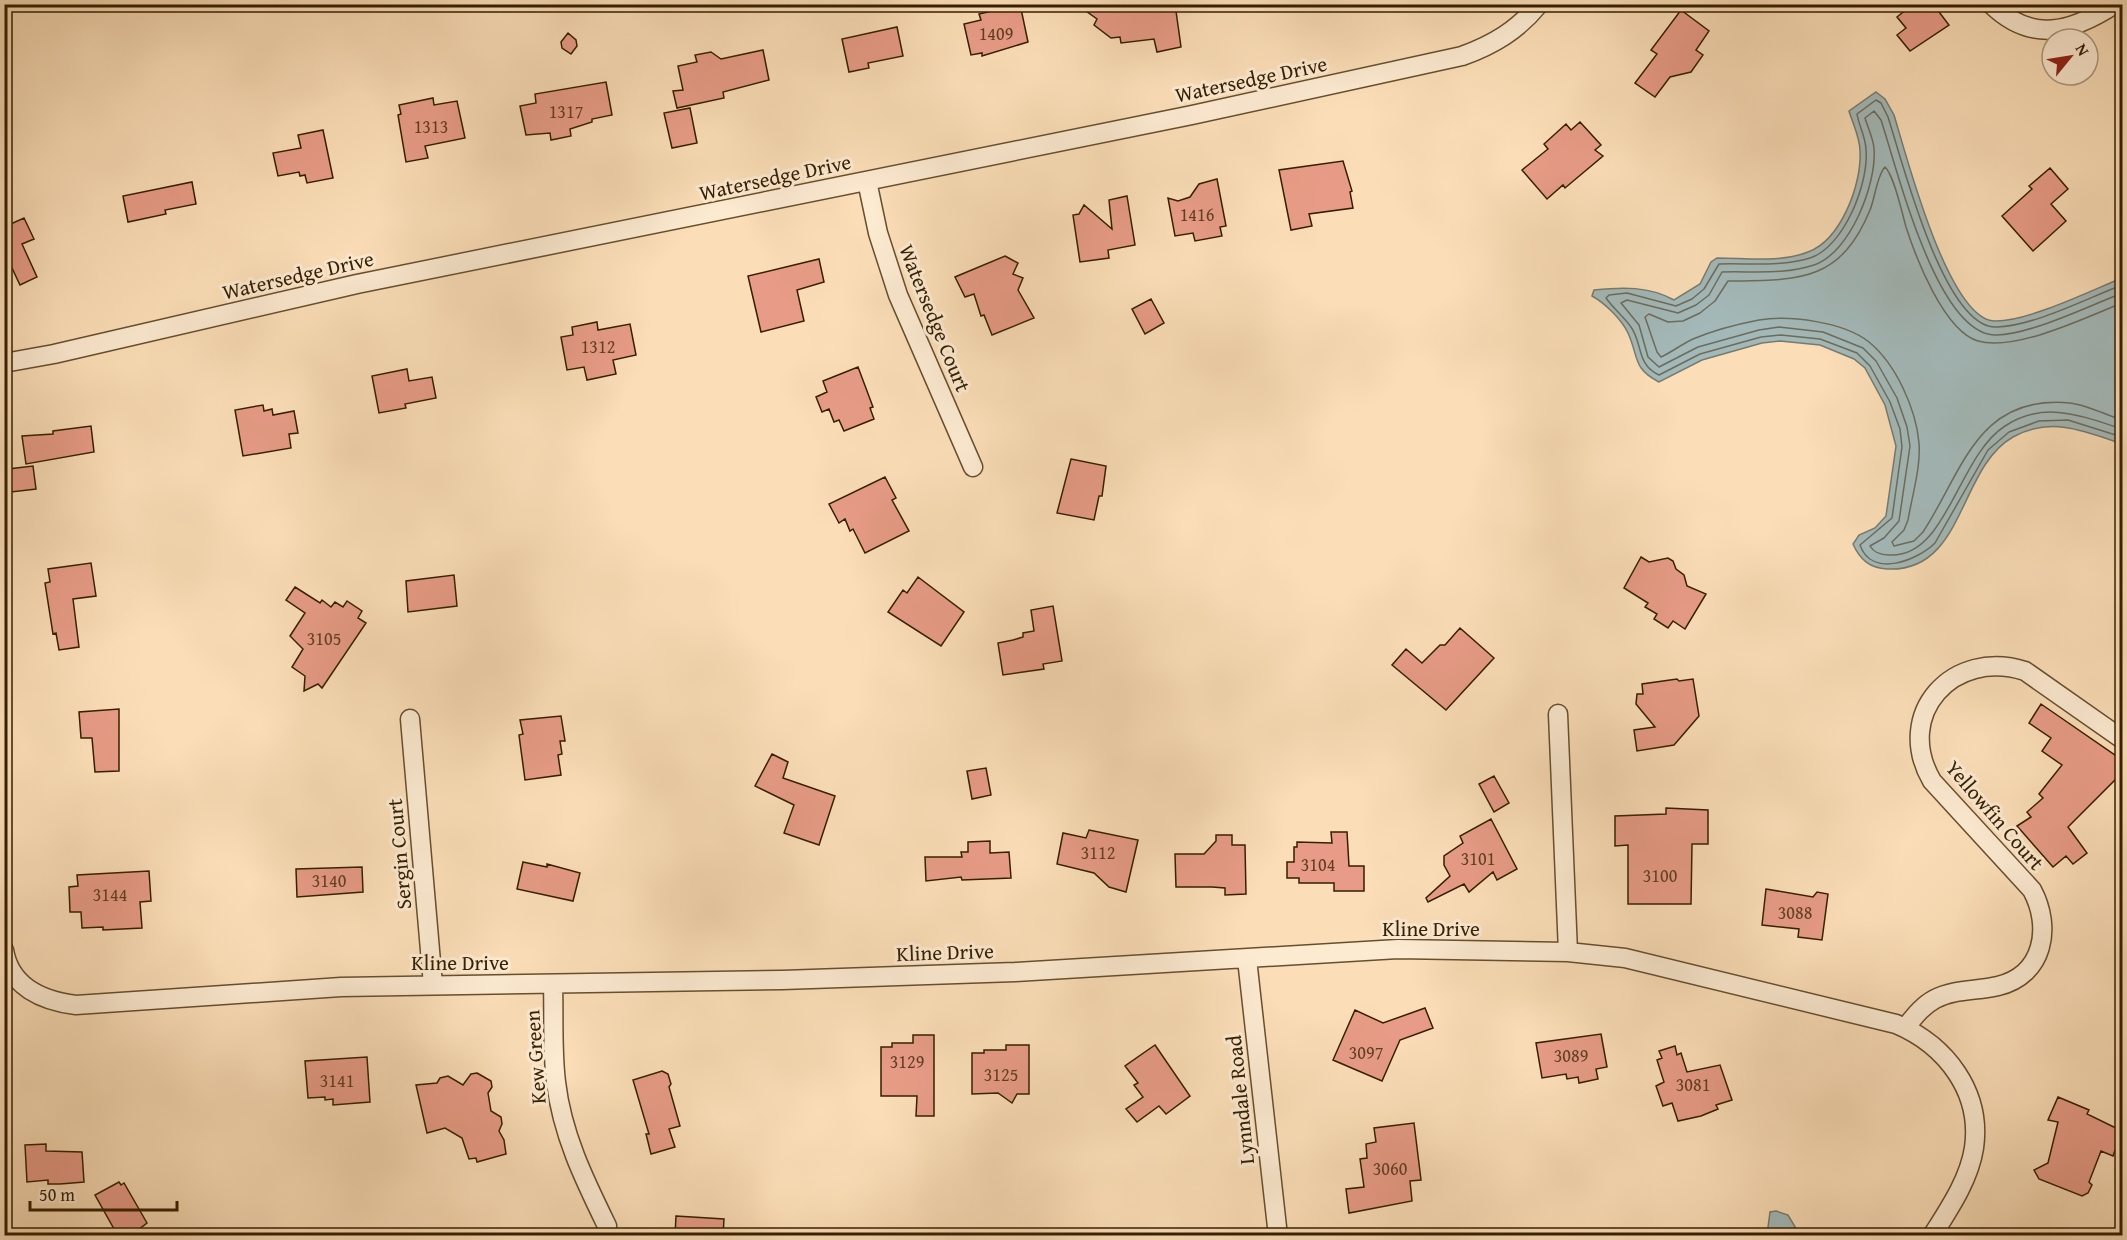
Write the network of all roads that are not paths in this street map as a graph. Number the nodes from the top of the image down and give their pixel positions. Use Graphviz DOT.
graph roads {
  1 [pos="1539,4"];
  2 [pos="1991,4"];
  3 [pos="2115,4"];
  4 [pos="867,181"];
  5 [pos="4,363"];
  6 [pos="974,468"];
  7 [pos="1558,714"];
  8 [pos="410,719"];
  9 [pos="2122,739"];
  10 [pos="4,950"];
  11 [pos="1568,952"];
  12 [pos="1247,959"];
  13 [pos="553,984"];
  14 [pos="433,985"];
  15 [pos="1905,1028"];
  16 [pos="607,1226"];
  17 [pos="1278,1236"];
  18 [pos="1932,1236"];
  1 -- 4 [label="street, Watersedge Drive"];
  2 -- 3 [label="street"];
  4 -- 5 [label="street, Watersedge Drive"];
  4 -- 6 [label="street, Watersedge Court"];
  7 -- 11 [label="street"];
  8 -- 14 [label="street, Sergin Court"];
  9 -- 15 [label="street, Yellowfin Court"];
  10 -- 14 [label="street, Kline Drive"];
  11 -- 12 [label="street, Kline Drive"];
  11 -- 15 [label="street, Kline Drive"];
  12 -- 13 [label="street, Kline Drive"];
  12 -- 17 [label="street, Lynndale Road"];
  13 -- 14 [label="street, Kline Drive"];
  13 -- 16 [label="street, Kew Green"];
  15 -- 18 [label="street, Kline Drive"];
}
